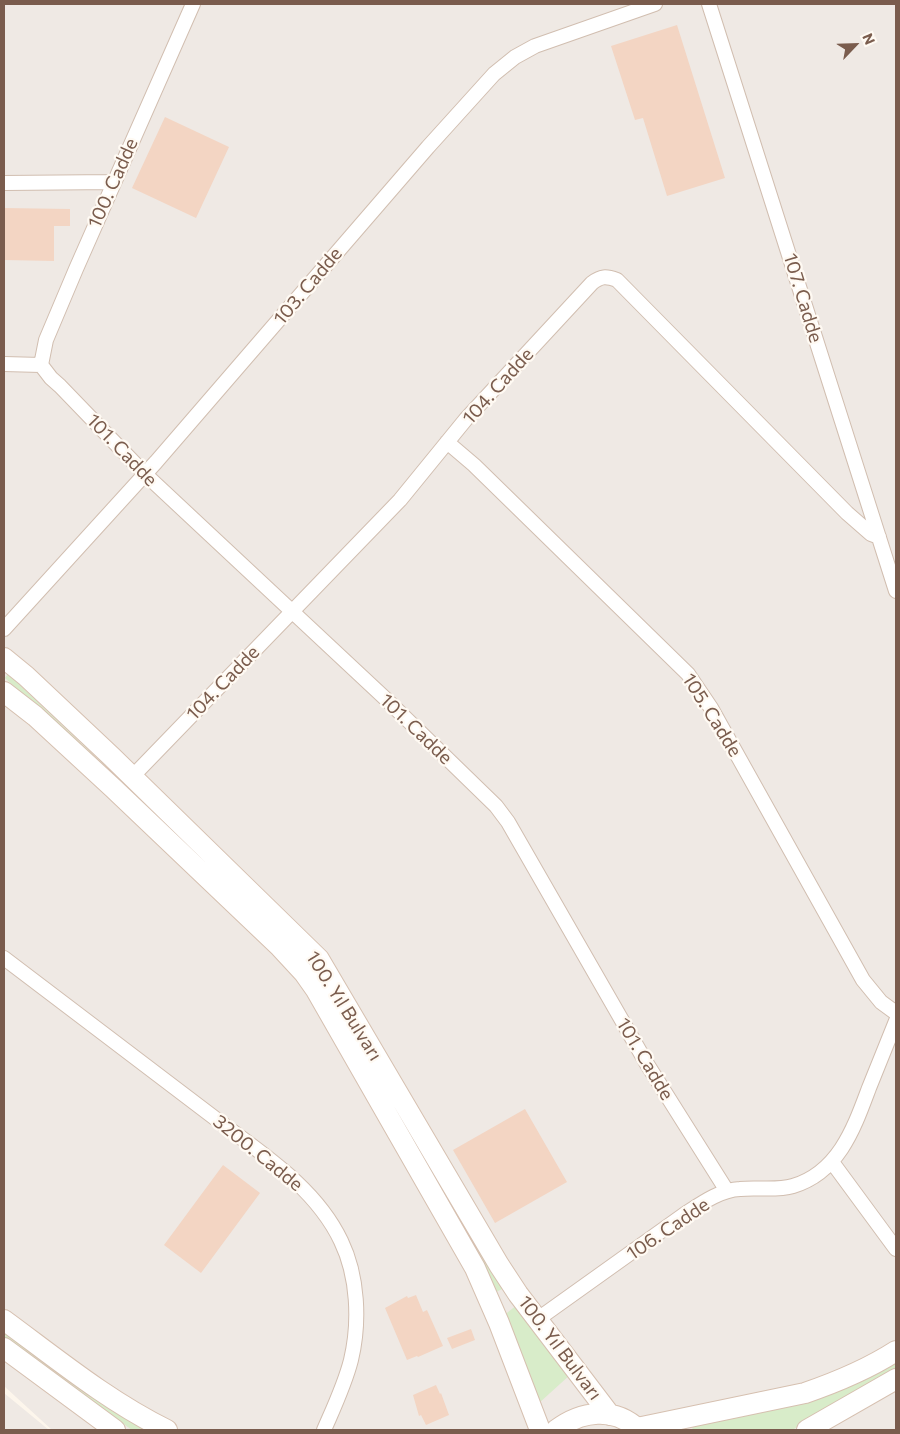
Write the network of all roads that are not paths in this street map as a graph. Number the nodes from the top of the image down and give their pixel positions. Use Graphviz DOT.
graph roads {
  1 [pos="193,4"];
  2 [pos="655,4"];
  3 [pos="709,4"];
  4 [pos="114,182"];
  5 [pos="4,183"];
  6 [pos="4,364"];
  7 [pos="41,365"];
  8 [pos="447,442"];
  9 [pos="145,474"];
  10 [pos="879,537"];
  11 [pos="896,591"];
  12 [pos="292,611"];
  13 [pos="4,629"];
  14 [pos="4,658"];
  15 [pos="4,692"];
  16 [pos="132,777"];
  17 [pos="4,958"];
  18 [pos="896,1013"];
  19 [pos="896,1021"];
  20 [pos="832,1162"];
  21 [pos="727,1191"];
  22 [pos="896,1249"];
  23 [pos="538,1319"];
  24 [pos="4,1320"];
  25 [pos="4,1348"];
  26 [pos="896,1351"];
  27 [pos="896,1379"];
  28 [pos="610,1415"];
  29 [pos="638,1429"];
  30 [pos="115,1430"];
  31 [pos="166,1430"];
  32 [pos="324,1430"];
  33 [pos="540,1430"];
  34 [pos="556,1430"];
  35 [pos="807,1430"];
  1 -- 4 [label="street, 100. Cadde"];
  2 -- 9 [label="street, 103. Cadde"];
  3 -- 10 [label="street, 107. Cadde"];
  4 -- 5 [label="street"];
  4 -- 7 [label="street, 100. Cadde"];
  6 -- 7 [label="street"];
  7 -- 9 [label="street, 101. Cadde"];
  8 -- 10 [label="street, 104. Cadde"];
  8 -- 12 [label="street, 104. Cadde"];
  8 -- 18 [label="street, 105. Cadde"];
  9 -- 12 [label="street, 101. Cadde"];
  9 -- 13 [label="street, 103. Cadde"];
  10 -- 11 [label="street, 107. Cadde"];
  12 -- 16 [label="street, 104. Cadde"];
  12 -- 21 [label="street, 101. Cadde"];
  14 -- 16 [label="main road, 100. Yıl Bulvarı"];
  15 -- 33 [label="main road, 100. Yıl Bulvarı"];
  16 -- 23 [label="main road, 100. Yıl Bulvarı"];
  17 -- 32 [label="street, 3200. Cadde"];
  19 -- 20 [label="street, 106. Cadde"];
  20 -- 21 [label="street, 106. Cadde"];
  20 -- 22 [label="street"];
  21 -- 23 [label="street, 106. Cadde"];
  23 -- 28 [label="main road, 100. Yıl Bulvarı"];
  24 -- 31 [label="main road"];
  25 -- 30 [label="main road"];
  26 -- 29 [label="main road"];
  27 -- 35 [label="main road"];
  28 -- 29 [label="main road"];
  28 -- 34 [label="main road"];
}
